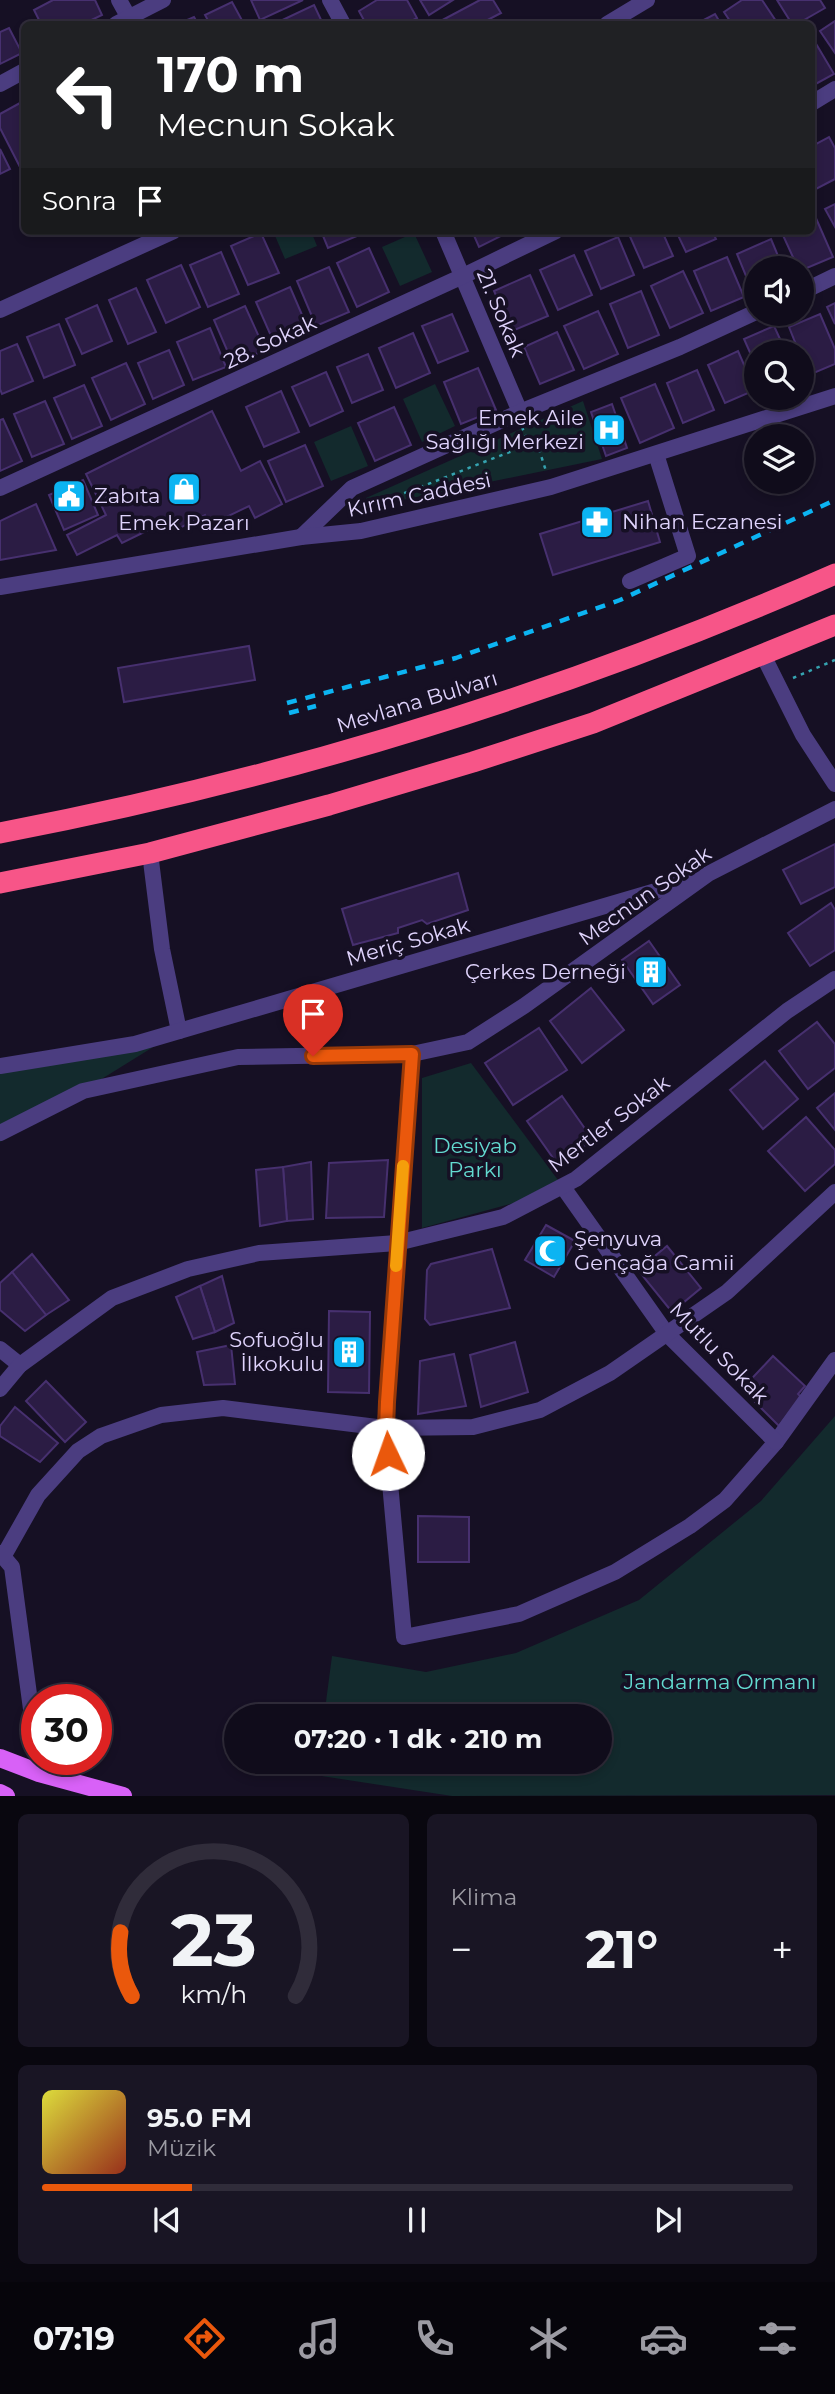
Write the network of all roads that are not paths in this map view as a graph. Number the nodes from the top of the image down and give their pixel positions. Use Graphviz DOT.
graph roads {
  1 [pos="120,0"];
  2 [pos="163,0"];
  3 [pos="330,0"];
  4 [pos="648,0"];
  5 [pos="123,21"];
  6 [pos="341,21"];
  7 [pos="612,21"];
  8 [pos="21,73"];
  9 [pos="0,84"];
  10 [pos="835,89"];
  11 [pos="815,101"];
  12 [pos="165,235"];
  13 [pos="445,235"];
  14 [pos="547,235"];
  15 [pos="463,276"];
  16 [pos="835,276"];
  17 [pos="814,286"];
  18 [pos="0,310"];
  19 [pos="744,318"];
  20 [pos="835,396"];
  21 [pos="518,413"];
  22 [pos="656,454"];
  23 [pos="0,488"];
  24 [pos="301,537"];
  25 [pos="835,574"];
  26 [pos="630,580"];
  27 [pos="0,587"];
  28 [pos="835,625"];
  29 [pos="762,655"];
  30 [pos="835,784"];
  31 [pos="835,808"];
  32 [pos="0,833"];
  33 [pos="150,853"];
  34 [pos="704,877"];
  35 [pos="0,884"];
  36 [pos="835,979"];
  37 [pos="179,1031"];
  38 [pos="412,1054"];
  39 [pos="0,1066"];
  40 [pos="0,1133"];
  41 [pos="563,1187"];
  42 [pos="835,1192"];
  43 [pos="397,1243"];
  44 [pos="667,1334"];
  45 [pos="0,1349"];
  46 [pos="835,1360"];
  47 [pos="20,1365"];
  48 [pos="0,1389"];
  49 [pos="386,1428"];
  50 [pos="776,1442"];
  51 [pos="2,1555"];
  52 [pos="28,1684"];
  53 [pos="0,1759"];
  54 [pos="21,1761"];
  55 [pos="70,1775"];
  56 [pos="0,1793"];
  57 [pos="6,1796"];
  58 [pos="122,1796"];
  1 -- 5 [label="street"];
  2 -- 5 [label="street"];
  3 -- 6 [label="street"];
  4 -- 7 [label="street"];
  8 -- 9 [label="street"];
  10 -- 11 [label="street"];
  12 -- 18 [label="street"];
  13 -- 15 [label="street, 21. Sokak"];
  14 -- 15 [label="street, 28. Sokak"];
  15 -- 21 [label="street, 21. Sokak"];
  15 -- 23 [label="street, 28. Sokak"];
  16 -- 17 [label="street"];
  19 -- 21 [label="street"];
  20 -- 22 [label="street, Kırım Caddesi"];
  21 -- 24 [label="street"];
  22 -- 24 [label="street, Kırım Caddesi"];
  22 -- 26 [label="street"];
  24 -- 27 [label="street, Kırım Caddesi"];
  25 -- 32 [label="highway, Mevlana Bulvarı"];
  28 -- 29 [label="highway"];
  29 -- 30 [label="street"];
  29 -- 33 [label="highway"];
  31 -- 34 [label="street, Mecnun Sokak"];
  33 -- 35 [label="highway"];
  33 -- 37 [label="street"];
  34 -- 37 [label="street, Meriç Sokak"];
  34 -- 38 [label="street, Mecnun Sokak"];
  36 -- 41 [label="street, Mertler Sokak"];
  37 -- 39 [label="street, Meriç Sokak"];
  38 -- 40 [label="street, Mecnun Sokak"];
  38 -- 43 [label="street"];
  41 -- 43 [label="street, Mertler Sokak"];
  41 -- 44 [label="street, Mutlu Sokak"];
  42 -- 44 [label="street"];
  43 -- 47 [label="street, Mertler Sokak"];
  43 -- 49 [label="street"];
  44 -- 49 [label="street"];
  44 -- 50 [label="street, Mutlu Sokak"];
  45 -- 47 [label="street"];
  46 -- 50 [label="street"];
  47 -- 48 [label="street, Mertler Sokak"];
  49 -- 50 [label="street"];
  49 -- 51 [label="street"];
  51 -- 52 [label="street"];
  53 -- 54 [label="main road"];
  55 -- 58 [label="main road"];
  56 -- 57 [label="main road"];
}
